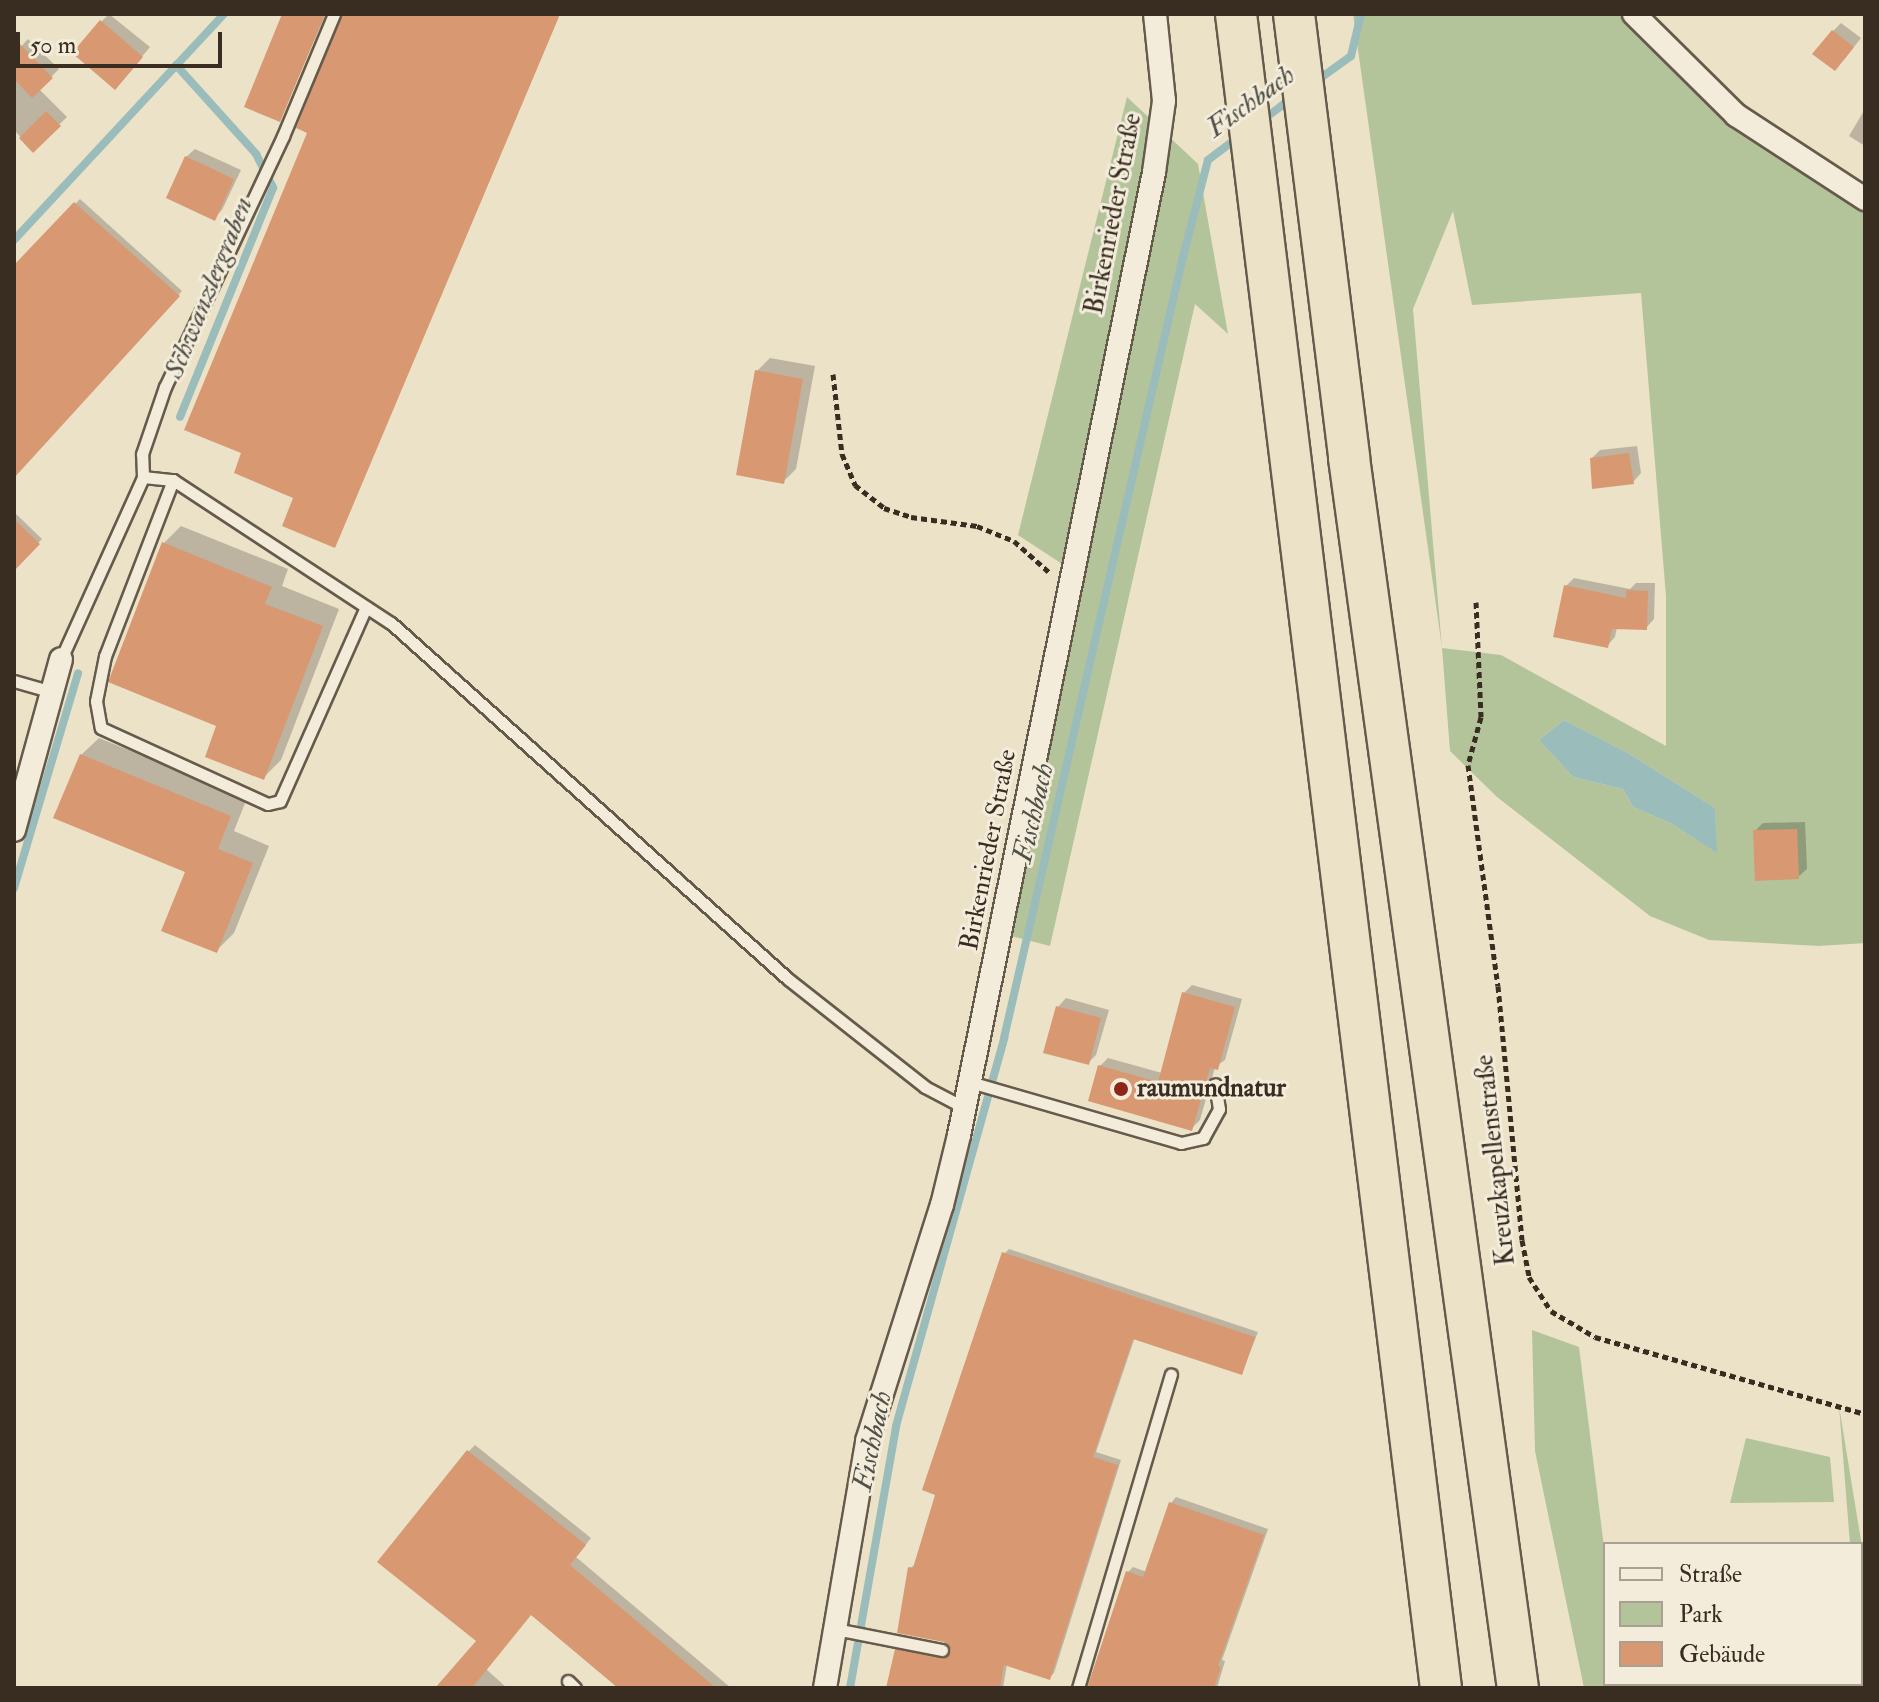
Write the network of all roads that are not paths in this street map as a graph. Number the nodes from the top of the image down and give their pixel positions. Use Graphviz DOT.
graph roads {
  1 [pos="334,14"];
  2 [pos="1155,14"];
  3 [pos="1236,14"];
  4 [pos="1294,14"];
  5 [pos="1634,14"];
  6 [pos="1865,199"];
  7 [pos="143,477"];
  8 [pos="173,480"];
  9 [pos="366,607"];
  10 [pos="61,659"];
  11 [pos="14,681"];
  12 [pos="52,692"];
  13 [pos="14,830"];
  14 [pos="972,1082"];
  15 [pos="1215,1084"];
  16 [pos="965,1108"];
  17 [pos="1171,1375"];
  18 [pos="838,1629"];
  19 [pos="942,1650"];
  20 [pos="825,1688"];
  21 [pos="1078,1688"];
  22 [pos="1441,1688"];
  23 [pos="1518,1688"];
  1 -- 7 [label="lane"];
  2 -- 14 [label="street, Birkenrieder Straße"];
  3 -- 22 [label="highway"];
  4 -- 23 [label="highway"];
  5 -- 6 [label="street"];
  7 -- 8 [label="lane"];
  7 -- 10 [label="lane"];
  8 -- 9 [label="lane"];
  8 -- 9 [label="lane"];
  9 -- 16 [label="lane"];
  10 -- 12 [label="street"];
  11 -- 12 [label="lane"];
  12 -- 13 [label="street"];
  14 -- 15 [label="lane"];
  14 -- 16 [label="street, Birkenrieder Straße"];
  16 -- 18 [label="street, Birkenrieder Straße"];
  17 -- 21 [label="lane"];
  18 -- 19 [label="lane"];
  18 -- 20 [label="street, Birkenrieder Straße"];
}
